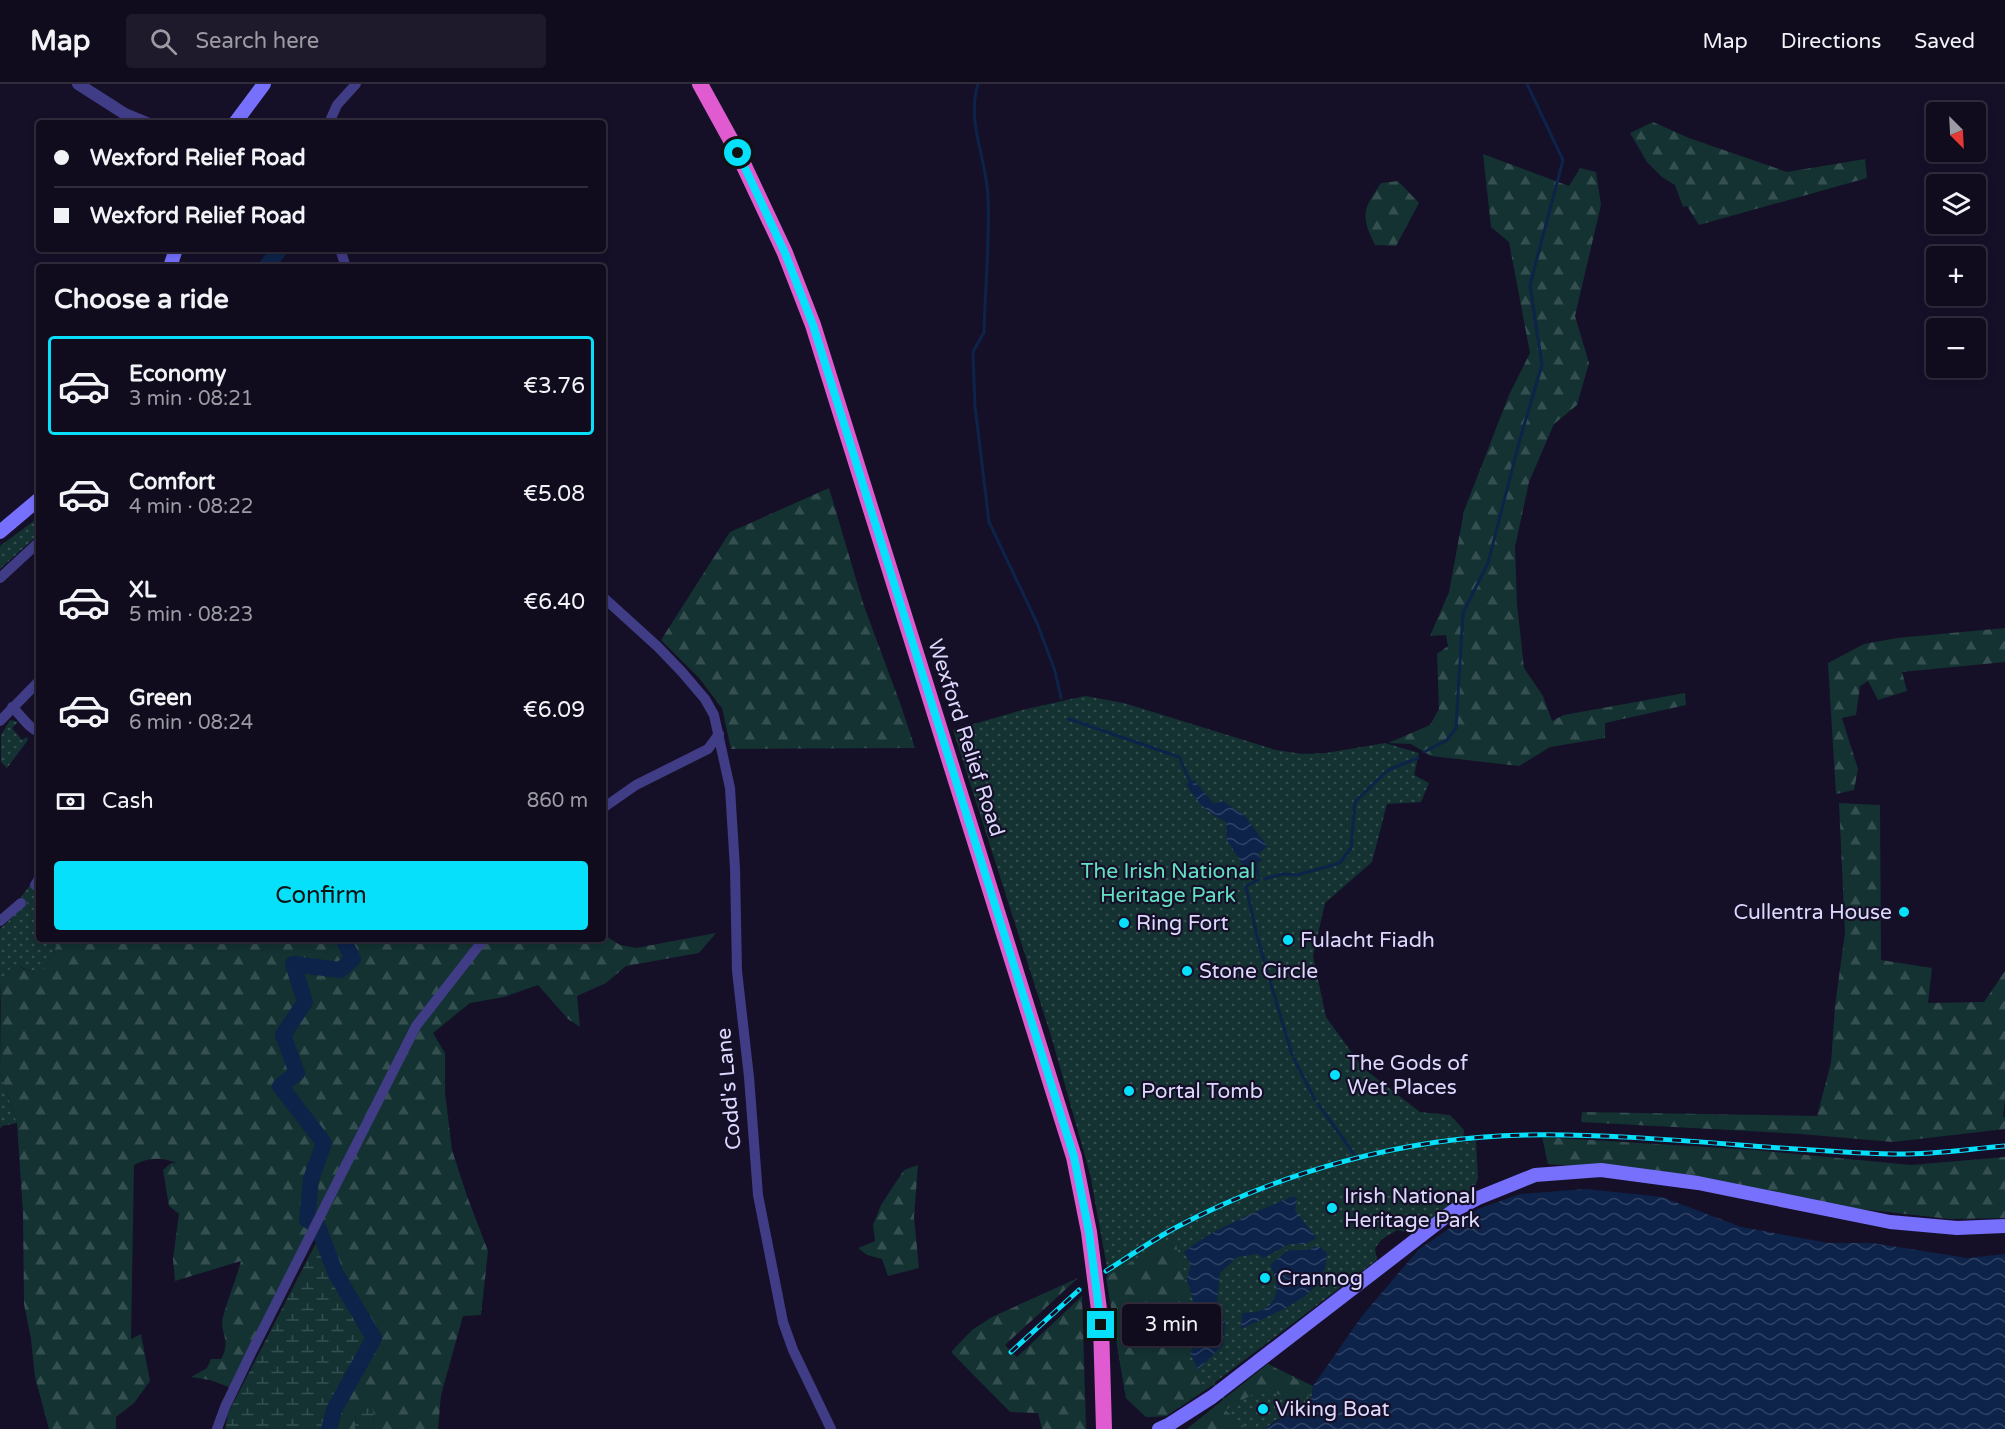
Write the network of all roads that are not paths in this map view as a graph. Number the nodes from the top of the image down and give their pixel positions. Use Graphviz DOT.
graph roads {
  1 [pos="78,84"];
  2 [pos="264,84"];
  3 [pos="356,84"];
  4 [pos="700,84"];
  5 [pos="140,120"];
  6 [pos="237,120"];
  7 [pos="330,120"];
  8 [pos="36,502"];
  9 [pos="0,532"];
  10 [pos="36,545"];
  11 [pos="0,578"];
  12 [pos="606,600"];
  13 [pos="36,684"];
  14 [pos="12,707"];
  15 [pos="0,721"];
  16 [pos="36,730"];
  17 [pos="719,734"];
  18 [pos="606,806"];
  19 [pos="21,903"];
  20 [pos="0,921"];
  21 [pos="482,942"];
  22 [pos="2005,1226"];
  23 [pos="217,1429"];
  24 [pos="831,1429"];
  25 [pos="1104,1429"];
  26 [pos="1159,1429"];
  1 -- 5 [label="street"];
  2 -- 6 [label="main road"];
  3 -- 7 [label="street"];
  4 -- 25 [label="highway, Wexford Relief Road"];
  8 -- 9 [label="main road"];
  10 -- 11 [label="street"];
  12 -- 17 [label="street, Codd's Lane"];
  13 -- 14 [label="street"];
  14 -- 15 [label="street"];
  14 -- 16 [label="street"];
  17 -- 18 [label="street"];
  17 -- 24 [label="street, Codd's Lane"];
  19 -- 20 [label="street"];
  21 -- 23 [label="street"];
  22 -- 26 [label="main road"];
}
